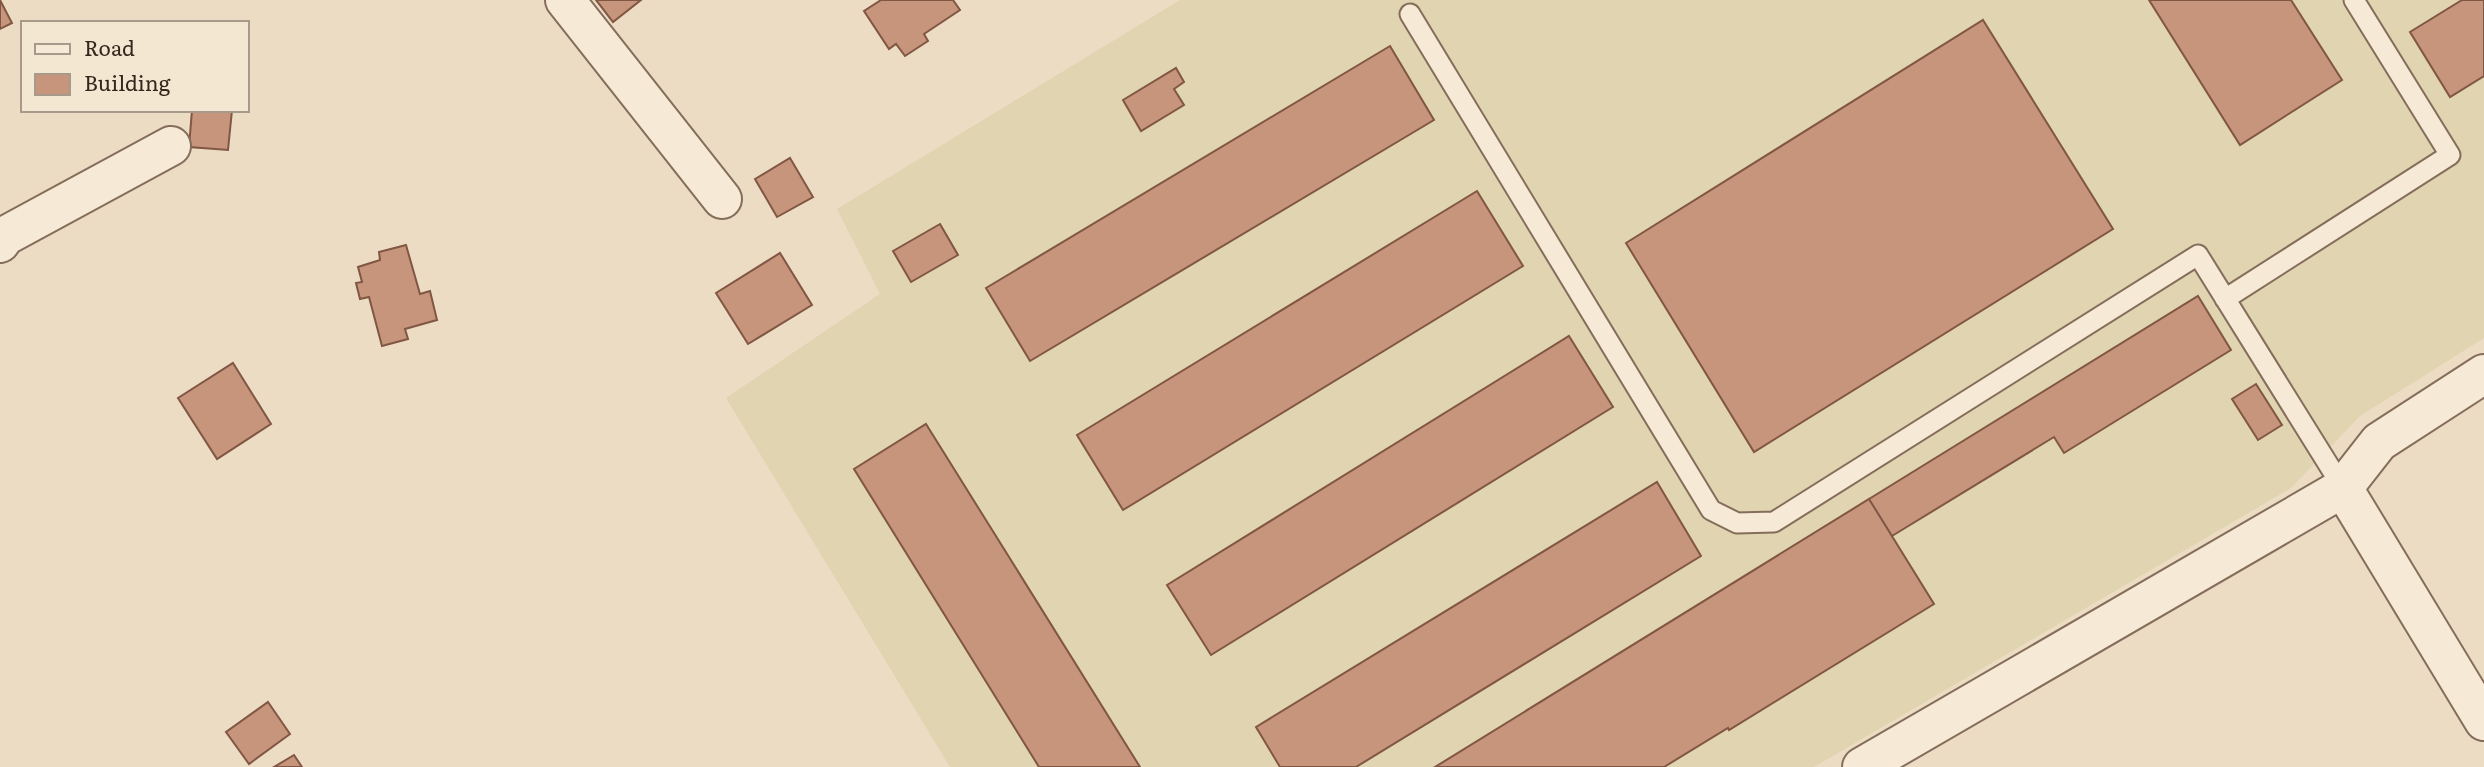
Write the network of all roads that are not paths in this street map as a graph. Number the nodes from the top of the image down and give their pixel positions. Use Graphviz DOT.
graph roads {
  1 [pos="565,0"];
  2 [pos="2354,0"];
  3 [pos="1410,14"];
  4 [pos="171,146"];
  5 [pos="722,199"];
  6 [pos="0,243"];
  7 [pos="2225,299"];
  8 [pos="2484,374"];
  9 [pos="2343,488"];
  10 [pos="2484,720"];
  11 [pos="1862,767"];
  1 -- 5 [label="street"];
  2 -- 7 [label="lane"];
  3 -- 7 [label="lane"];
  4 -- 6 [label="street"];
  7 -- 9 [label="lane"];
  8 -- 9 [label="street"];
  9 -- 10 [label="street"];
  9 -- 11 [label="street"];
}
